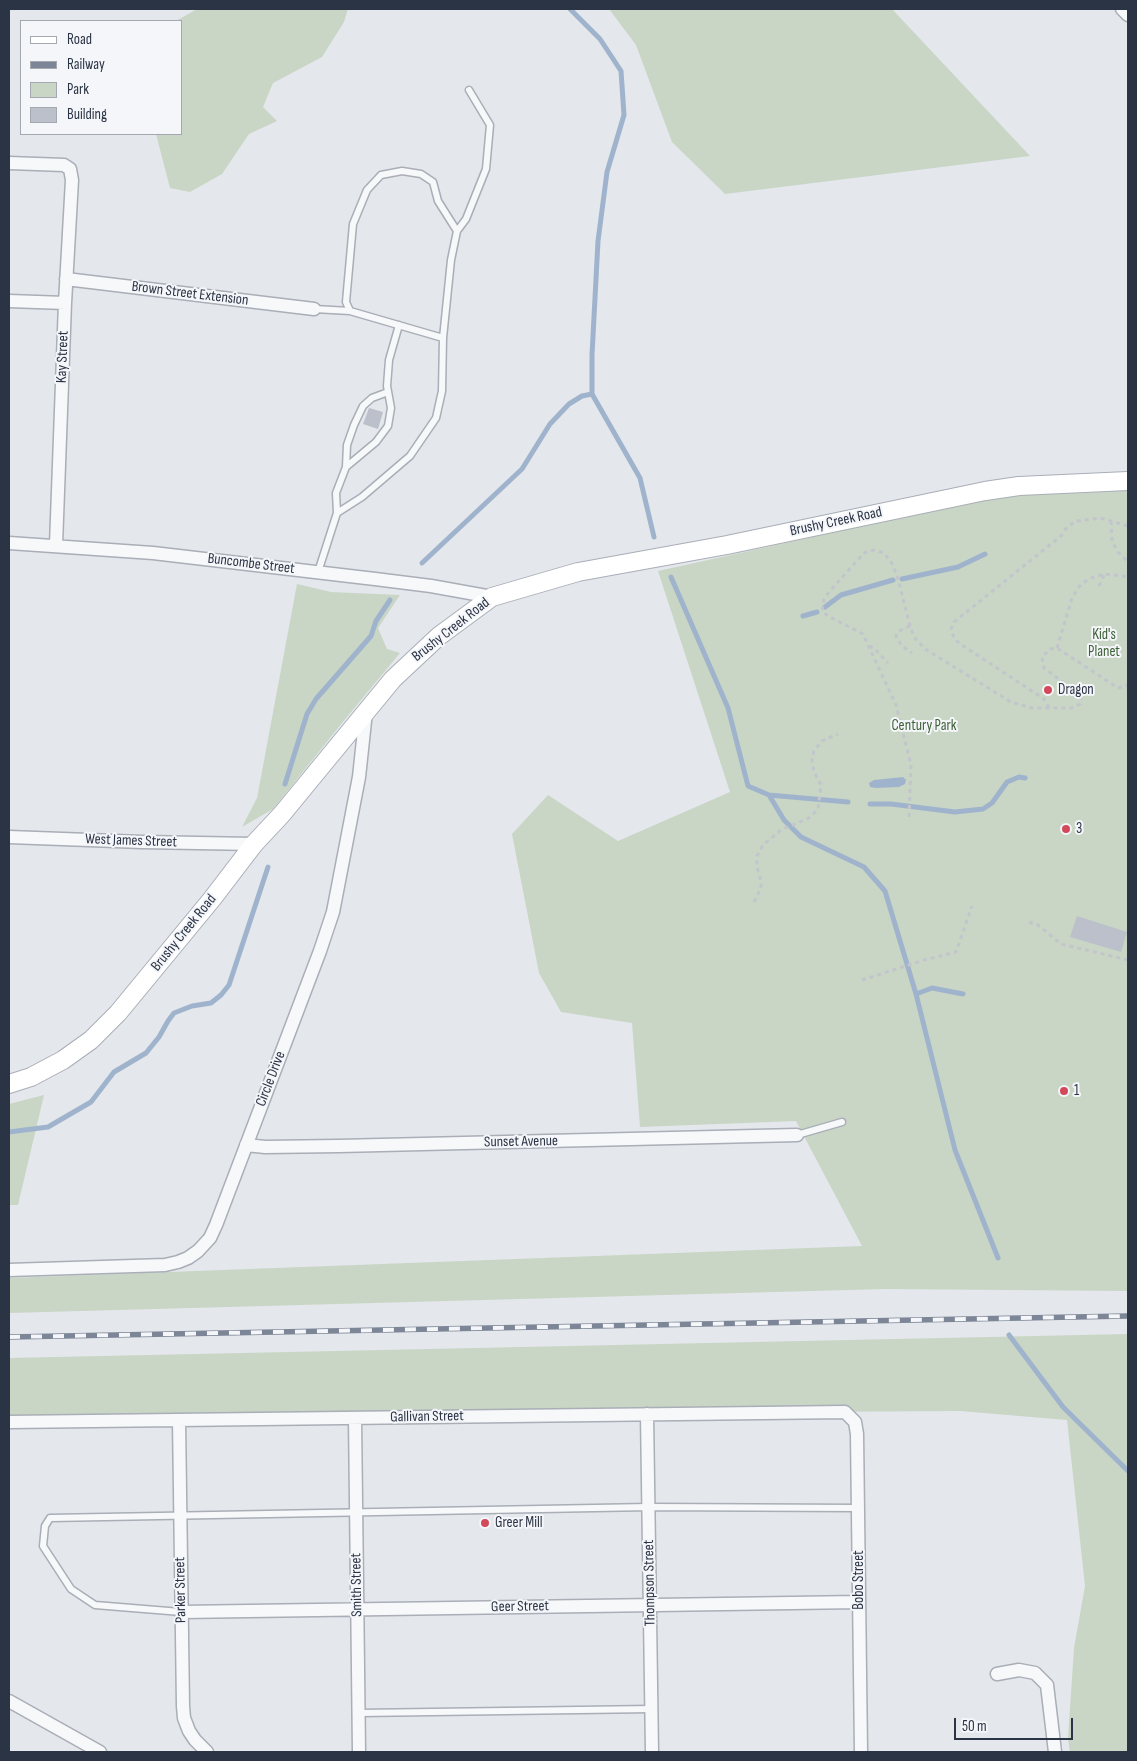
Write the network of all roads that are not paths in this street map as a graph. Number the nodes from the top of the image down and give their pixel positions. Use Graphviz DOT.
graph roads {
  1 [pos="1122,9"];
  2 [pos="1128,16"];
  3 [pos="469,90"];
  4 [pos="9,163"];
  5 [pos="457,231"];
  6 [pos="66,278"];
  7 [pos="9,301"];
  8 [pos="65,303"];
  9 [pos="314,309"];
  10 [pos="350,311"];
  11 [pos="399,325"];
  12 [pos="444,338"];
  13 [pos="388,392"];
  14 [pos="346,466"];
  15 [pos="1128,481"];
  16 [pos="337,513"];
  17 [pos="9,542"];
  18 [pos="56,545"];
  19 [pos="318,572"];
  20 [pos="492,597"];
  21 [pos="366,712"];
  22 [pos="9,836"];
  23 [pos="254,844"];
  24 [pos="9,1084"];
  25 [pos="842,1122"];
  26 [pos="797,1135"];
  27 [pos="246,1145"];
  28 [pos="9,1270"];
  29 [pos="845,1412"];
  30 [pos="647,1414"];
  31 [pos="355,1418"];
  32 [pos="179,1420"];
  33 [pos="9,1422"];
  34 [pos="649,1507"];
  35 [pos="858,1508"];
  36 [pos="356,1513"];
  37 [pos="180,1516"];
  38 [pos="859,1602"];
  39 [pos="651,1605"];
  40 [pos="357,1609"];
  41 [pos="181,1612"];
  42 [pos="997,1674"];
  43 [pos="9,1701"];
  44 [pos="652,1710"];
  45 [pos="358,1713"];
  46 [pos="100,1752"];
  47 [pos="207,1752"];
  48 [pos="359,1752"];
  49 [pos="652,1752"];
  50 [pos="861,1752"];
  51 [pos="1055,1752"];
  1 -- 2 [label="street"];
  3 -- 5 [label="lane"];
  4 -- 6 [label="street, Kay Street"];
  5 -- 10 [label="lane"];
  5 -- 12 [label="lane"];
  6 -- 8 [label="street, Kay Street"];
  6 -- 9 [label="street, Brown Street Extension"];
  7 -- 8 [label="street"];
  8 -- 18 [label="street, Kay Street"];
  9 -- 10 [label="lane"];
  10 -- 11 [label="lane"];
  11 -- 12 [label="lane"];
  11 -- 13 [label="lane"];
  12 -- 16 [label="lane"];
  13 -- 14 [label="lane"];
  13 -- 14 [label="lane"];
  14 -- 16 [label="lane"];
  15 -- 20 [label="street, Brushy Creek Road"];
  16 -- 19 [label="lane"];
  17 -- 18 [label="street, Buncombe Street"];
  18 -- 19 [label="street, Buncombe Street"];
  19 -- 20 [label="street, Buncombe Street"];
  20 -- 21 [label="street, Brushy Creek Road"];
  21 -- 23 [label="street, Brushy Creek Road"];
  21 -- 27 [label="street, Circle Drive"];
  22 -- 23 [label="street, West James Street"];
  23 -- 24 [label="street, Brushy Creek Road"];
  25 -- 26 [label="lane"];
  26 -- 27 [label="street, Sunset Avenue"];
  27 -- 28 [label="street, Circle Drive"];
  29 -- 30 [label="street, Gallivan Street"];
  29 -- 35 [label="street, Bobo Street"];
  30 -- 31 [label="street, Gallivan Street"];
  30 -- 34 [label="street, Thompson Street"];
  31 -- 32 [label="street, Gallivan Street"];
  31 -- 36 [label="street, Smith Street"];
  32 -- 33 [label="street, Gallivan Street"];
  32 -- 37 [label="street, Parker Street"];
  34 -- 35 [label="lane"];
  34 -- 36 [label="lane"];
  34 -- 39 [label="street, Thompson Street"];
  35 -- 38 [label="street, Bobo Street"];
  36 -- 37 [label="lane"];
  36 -- 40 [label="street, Smith Street"];
  37 -- 41 [label="street, Parker Street"];
  37 -- 41 [label="lane"];
  38 -- 39 [label="street, Geer Street"];
  38 -- 50 [label="street, Bobo Street"];
  39 -- 40 [label="street, Geer Street"];
  39 -- 44 [label="street, Thompson Street"];
  40 -- 41 [label="street, Geer Street"];
  40 -- 45 [label="street, Smith Street"];
  41 -- 47 [label="street, Parker Street"];
  42 -- 51 [label="street"];
  43 -- 46 [label="street"];
  44 -- 45 [label="lane"];
  44 -- 49 [label="street, Thompson Street"];
  45 -- 48 [label="street, Smith Street"];
}
